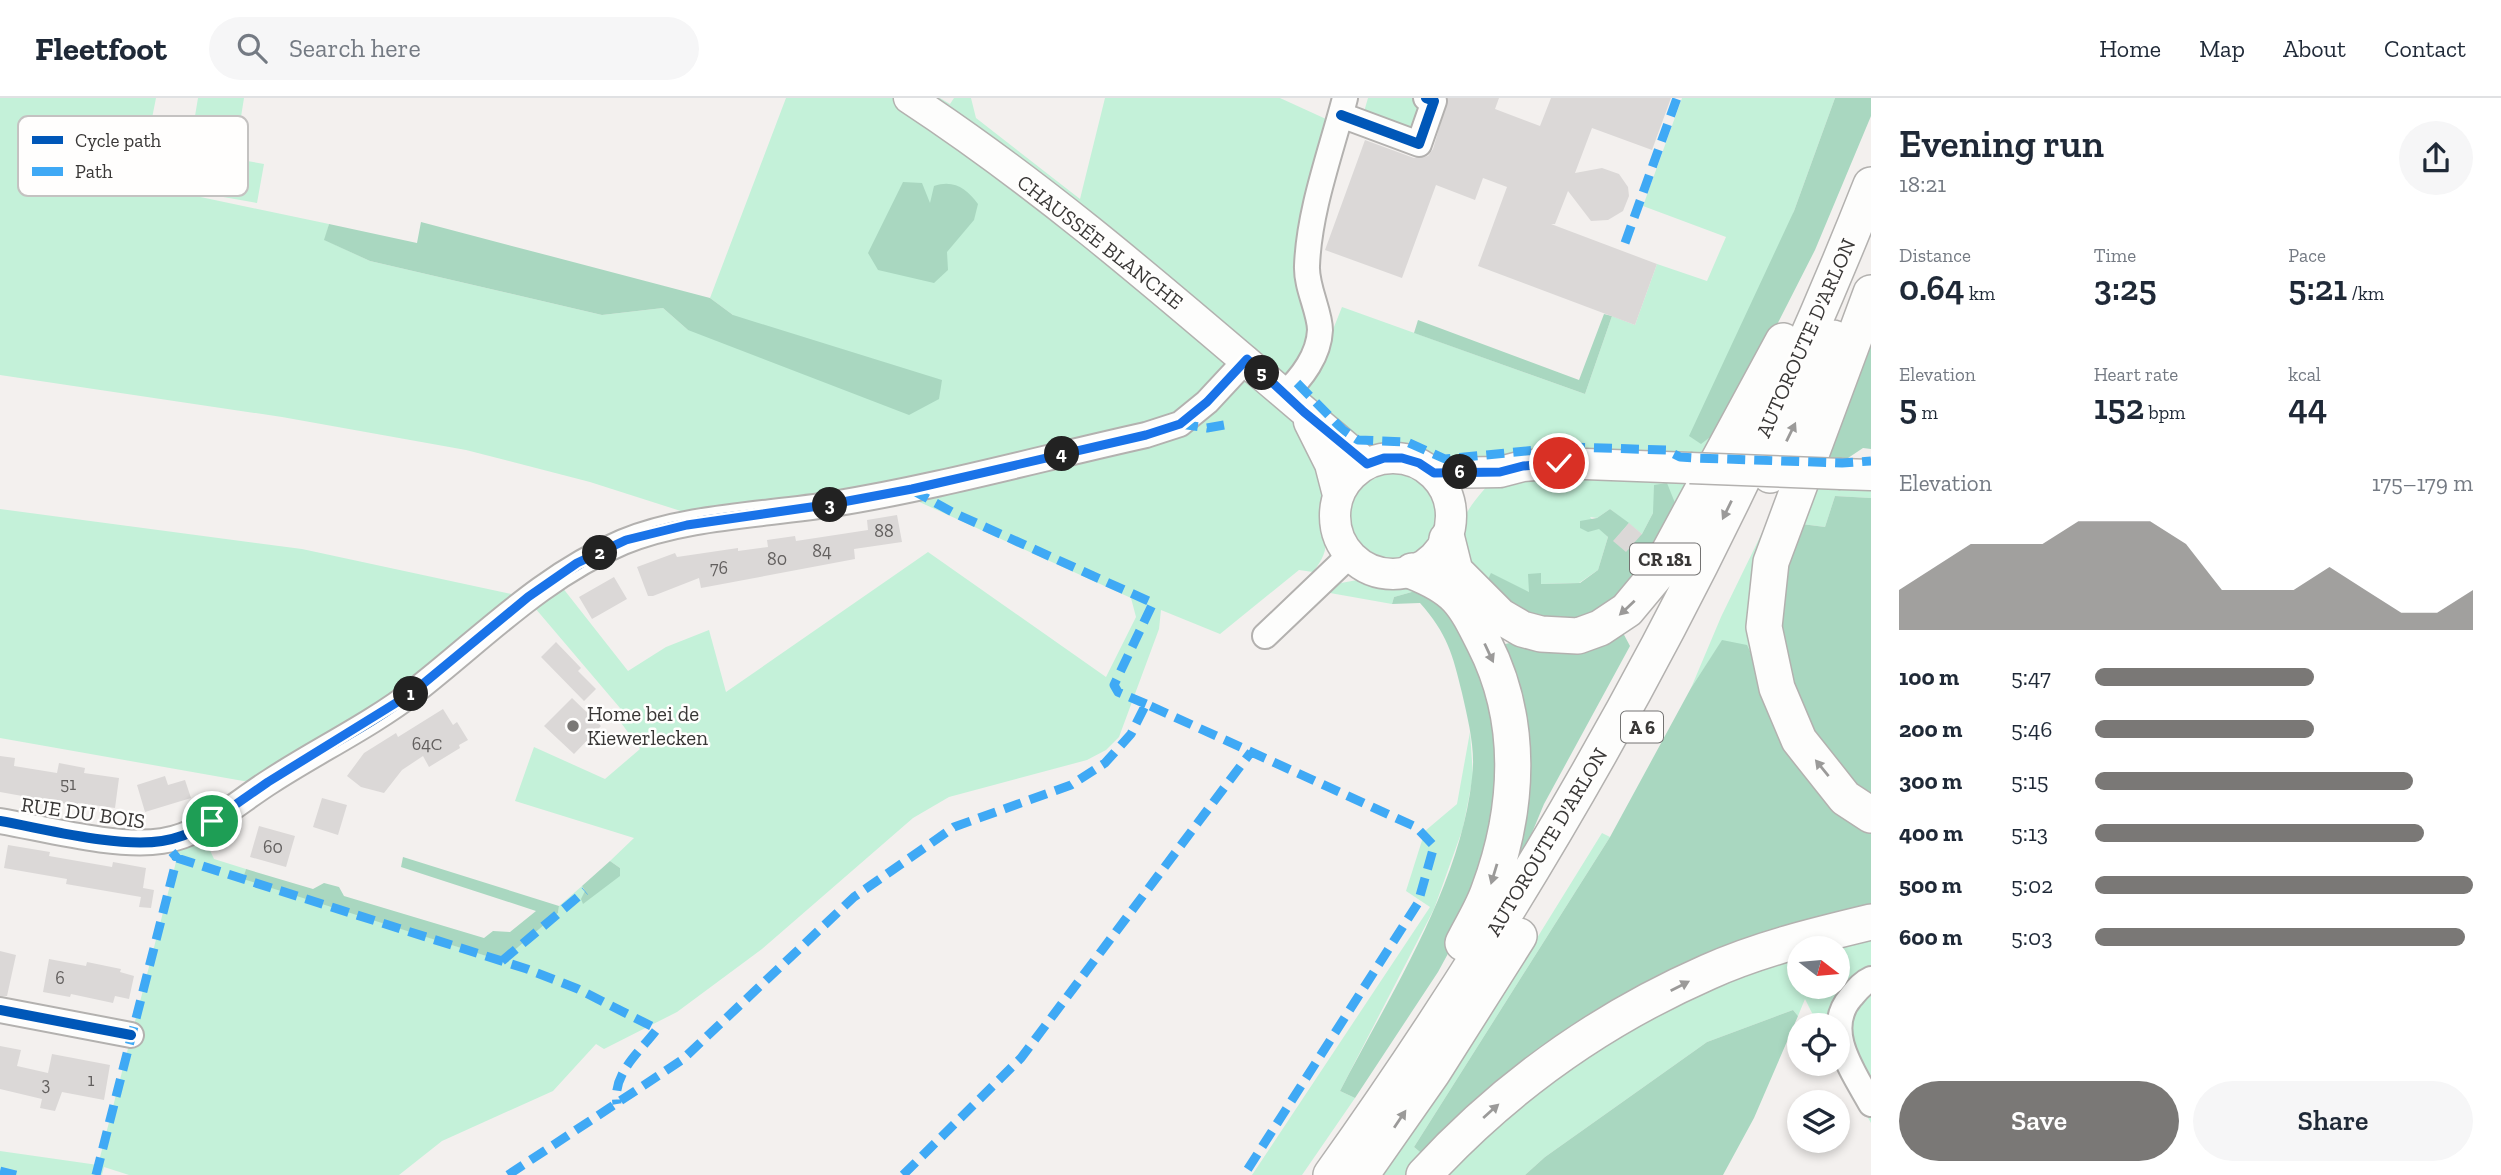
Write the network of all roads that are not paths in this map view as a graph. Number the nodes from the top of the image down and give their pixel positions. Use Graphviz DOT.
graph roads {
  1 [pos="909,98"];
  2 [pos="1426,98"];
  3 [pos="1343,106"];
  4 [pos="1871,185"];
  5 [pos="1871,250"];
  6 [pos="1837,270"];
  7 [pos="1871,293"];
  8 [pos="1247,359"];
  9 [pos="1294,403"];
  10 [pos="1367,464"];
  11 [pos="1500,472"];
  12 [pos="1434,473"];
  13 [pos="1871,475"];
  14 [pos="1338,495"];
  15 [pos="1450,524"];
  16 [pos="1350,555"];
  17 [pos="1412,571"];
  18 [pos="1265,636"];
  19 [pos="1871,815"];
  20 [pos="0,821"];
  21 [pos="1871,922"];
  22 [pos="1871,979"];
  23 [pos="0,1010"];
  24 [pos="131,1035"];
  25 [pos="1871,1104"];
  26 [pos="1367,1124"];
  27 [pos="1331,1175"];
  28 [pos="1361,1175"];
  29 [pos="1424,1175"];
  1 -- 8 [label="main road, CHAUSSÉE BLANCHE"];
  2 -- 3 [label="street"];
  3 -- 9 [label="street"];
  4 -- 6 [label="highway, AUTOROUTE D'ARLON / A 6"];
  28 -- 5 [label="highway, AUTOROUTE D'ARLON / A 6, one-way"];
  6 -- 15 [label="highway, CR 181, one-way"];
  6 -- 26 [label="highway, AUTOROUTE D'ARLON / A 6, one-way"];
  19 -- 7 [label="highway, one-way"];
  8 -- 9 [label="main road, CHAUSSÉE BLANCHE"];
  8 -- 20 [label="street, RUE DU BOIS"];
  9 -- 10 [label="main road, CHAUSSÉE BLANCHE"];
  9 -- 14 [label="main road"];
  10 -- 12 [label="main road"];
  10 -- 14 [label="main road"];
  11 -- 12 [label="main road"];
  11 -- 13 [label="main road, bridge"];
  11 -- 15 [label="main road"];
  12 -- 15 [label="main road"];
  14 -- 16 [label="main road"];
  15 -- 17 [label="main road"];
  16 -- 17 [label="main road"];
  16 -- 18 [label="street"];
  17 -- 26 [label="highway, A 6, one-way"];
  29 -- 21 [label="highway, one-way"];
  22 -- 25 [label="street"];
  23 -- 24 [label="street"];
  26 -- 27 [label="highway, AUTOROUTE D'ARLON / A 6"];
}
